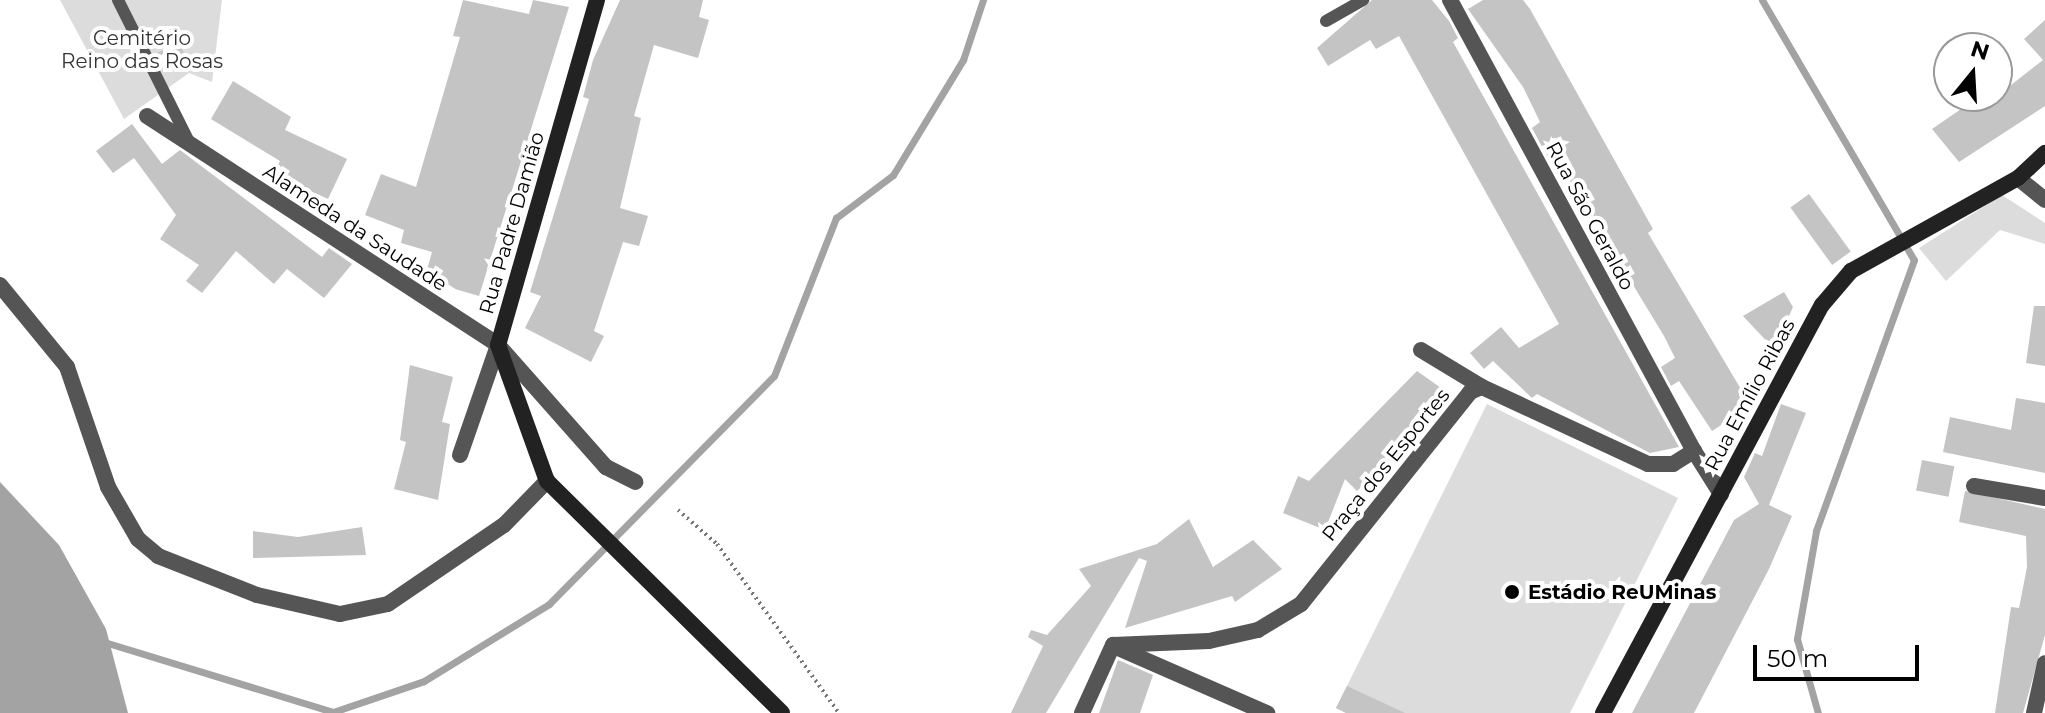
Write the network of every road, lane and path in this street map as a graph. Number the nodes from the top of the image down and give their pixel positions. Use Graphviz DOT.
graph roads {
  1 [pos="118,0"];
  2 [pos="597,0"];
  3 [pos="1363,0"];
  4 [pos="1450,0"];
  5 [pos="1326,21"];
  6 [pos="147,116"];
  7 [pos="190,145"];
  8 [pos="2045,153"];
  9 [pos="2018,178"];
  10 [pos="2045,200"];
  11 [pos="0,285"];
  12 [pos="498,345"];
  13 [pos="1421,350"];
  14 [pos="1482,387"];
  15 [pos="1694,451"];
  16 [pos="460,455"];
  17 [pos="547,481"];
  18 [pos="635,482"];
  19 [pos="1974,486"];
  20 [pos="1721,494"];
  21 [pos="2045,498"];
  22 [pos="678,510"];
  23 [pos="1113,645"];
  24 [pos="2045,663"];
  25 [pos="782,713"];
  26 [pos="839,713"];
  27 [pos="1082,713"];
  28 [pos="1267,713"];
  29 [pos="1603,713"];
  30 [pos="2034,713"];
  1 -- 7 [label="lane"];
  2 -- 12 [label="street, Rua Padre Damião"];
  3 -- 5 [label="lane"];
  4 -- 15 [label="street, Rua São Geraldo"];
  6 -- 7 [label="street, Alameda da Saudade"];
  7 -- 12 [label="street, Alameda da Saudade"];
  8 -- 9 [label="street, Rua Emílio Ribas"];
  9 -- 10 [label="street"];
  9 -- 20 [label="street, Rua Emílio Ribas"];
  11 -- 17 [label="street"];
  12 -- 16 [label="street, Rua Padre Damião"];
  12 -- 17 [label="street"];
  12 -- 18 [label="street, Alameda da Saudade"];
  13 -- 14 [label="street"];
  14 -- 15 [label="street, Praça dos Esportes"];
  14 -- 23 [label="street, Praça dos Esportes"];
  15 -- 20 [label="street"];
  17 -- 25 [label="street"];
  19 -- 21 [label="street"];
  20 -- 29 [label="street, Rua Emílio Ribas"];
  22 -- 26 [label="path"];
  23 -- 27 [label="street"];
  23 -- 28 [label="street"];
  24 -- 30 [label="street"];
}
